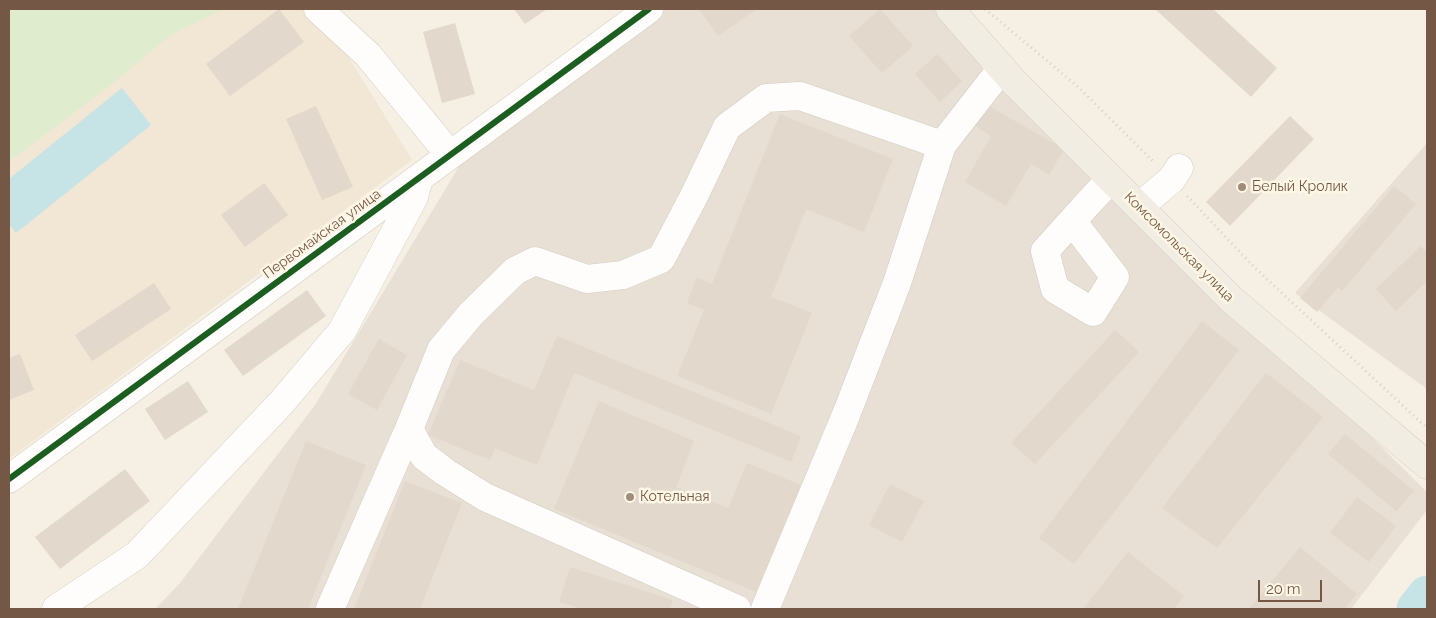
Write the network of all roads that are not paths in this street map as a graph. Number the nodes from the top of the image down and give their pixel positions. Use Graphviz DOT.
graph roads {
  1 [pos="318,9"];
  2 [pos="649,9"];
  3 [pos="950,9"];
  4 [pos="1002,68"];
  5 [pos="942,145"];
  6 [pos="450,155"];
  7 [pos="1175,174"];
  8 [pos="419,178"];
  9 [pos="1111,179"];
  10 [pos="1139,207"];
  11 [pos="1072,221"];
  12 [pos="409,429"];
  13 [pos="1427,465"];
  14 [pos="9,479"];
  15 [pos="56,609"];
  16 [pos="330,609"];
  17 [pos="737,609"];
  18 [pos="765,609"];
  1 -- 6 [label="street"];
  2 -- 6 [label="street, Первомайская улица"];
  3 -- 4 [label="main road, Комсомольская улица"];
  4 -- 5 [label="street"];
  4 -- 9 [label="main road, Комсомольская улица"];
  5 -- 12 [label="street"];
  5 -- 18 [label="street"];
  6 -- 8 [label="street, Первомайская улица"];
  7 -- 10 [label="street"];
  8 -- 14 [label="street, Первомайская улица"];
  8 -- 15 [label="street"];
  9 -- 10 [label="main road, Комсомольская улица"];
  9 -- 11 [label="street"];
  10 -- 13 [label="main road, Комсомольская улица"];
  12 -- 16 [label="street"];
  12 -- 17 [label="street"];
}
